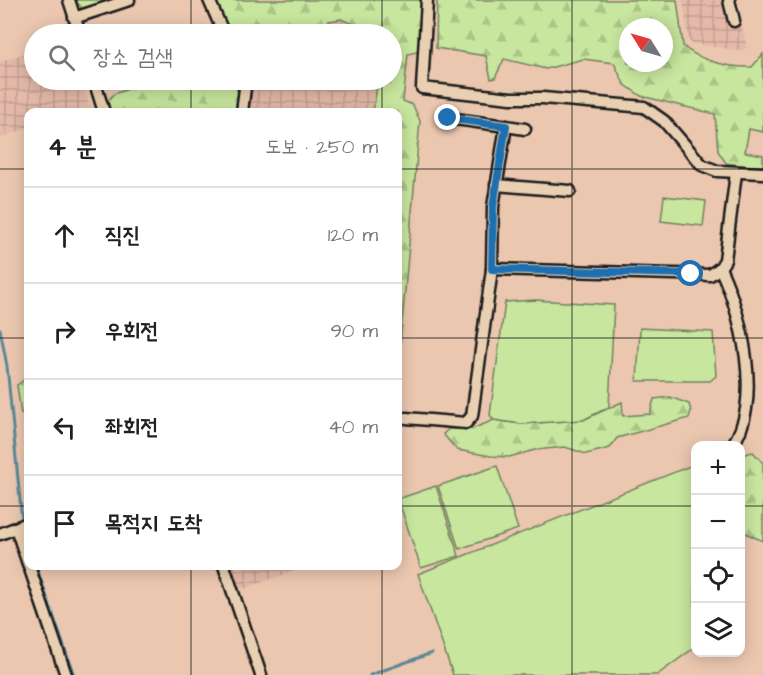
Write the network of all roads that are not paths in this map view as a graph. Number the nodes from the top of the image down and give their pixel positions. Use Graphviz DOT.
graph roads {
  1 [pos="69,0"];
  2 [pos="129,0"];
  3 [pos="209,0"];
  4 [pos="427,0"];
  5 [pos="729,0"];
  6 [pos="74,18"];
  7 [pos="734,21"];
  8 [pos="76,24"];
  9 [pos="220,24"];
  10 [pos="97,90"];
  11 [pos="245,90"];
  12 [pos="103,108"];
  13 [pos="242,108"];
  14 [pos="448,118"];
  15 [pos="506,126"];
  16 [pos="525,129"];
  17 [pos="736,173"];
  18 [pos="763,173"];
  19 [pos="496,184"];
  20 [pos="570,191"];
  21 [pos="720,268"];
  22 [pos="492,269"];
  23 [pos="406,418"];
  24 [pos="735,441"];
  25 [pos="24,525"];
  26 [pos="16,528"];
  27 [pos="0,534"];
  28 [pos="24,551"];
  29 [pos="31,570"];
  30 [pos="225,570"];
  31 [pos="66,675"];
  32 [pos="261,675"];
  1 -- 6 [label="lane"];
  2 -- 6 [label="lane"];
  3 -- 9 [label="lane"];
  4 -- 17 [label="lane"];
  5 -- 7 [label="lane"];
  6 -- 8 [label="lane"];
  10 -- 12 [label="lane"];
  11 -- 13 [label="lane"];
  14 -- 15 [label="lane"];
  15 -- 16 [label="lane"];
  15 -- 19 [label="lane"];
  17 -- 18 [label="lane"];
  17 -- 21 [label="lane"];
  19 -- 20 [label="lane"];
  19 -- 22 [label="lane"];
  21 -- 22 [label="lane"];
  21 -- 24 [label="lane"];
  22 -- 23 [label="lane"];
  25 -- 26 [label="lane"];
  26 -- 27 [label="lane"];
  26 -- 28 [label="lane"];
  29 -- 31 [label="lane"];
  30 -- 32 [label="lane"];
}
